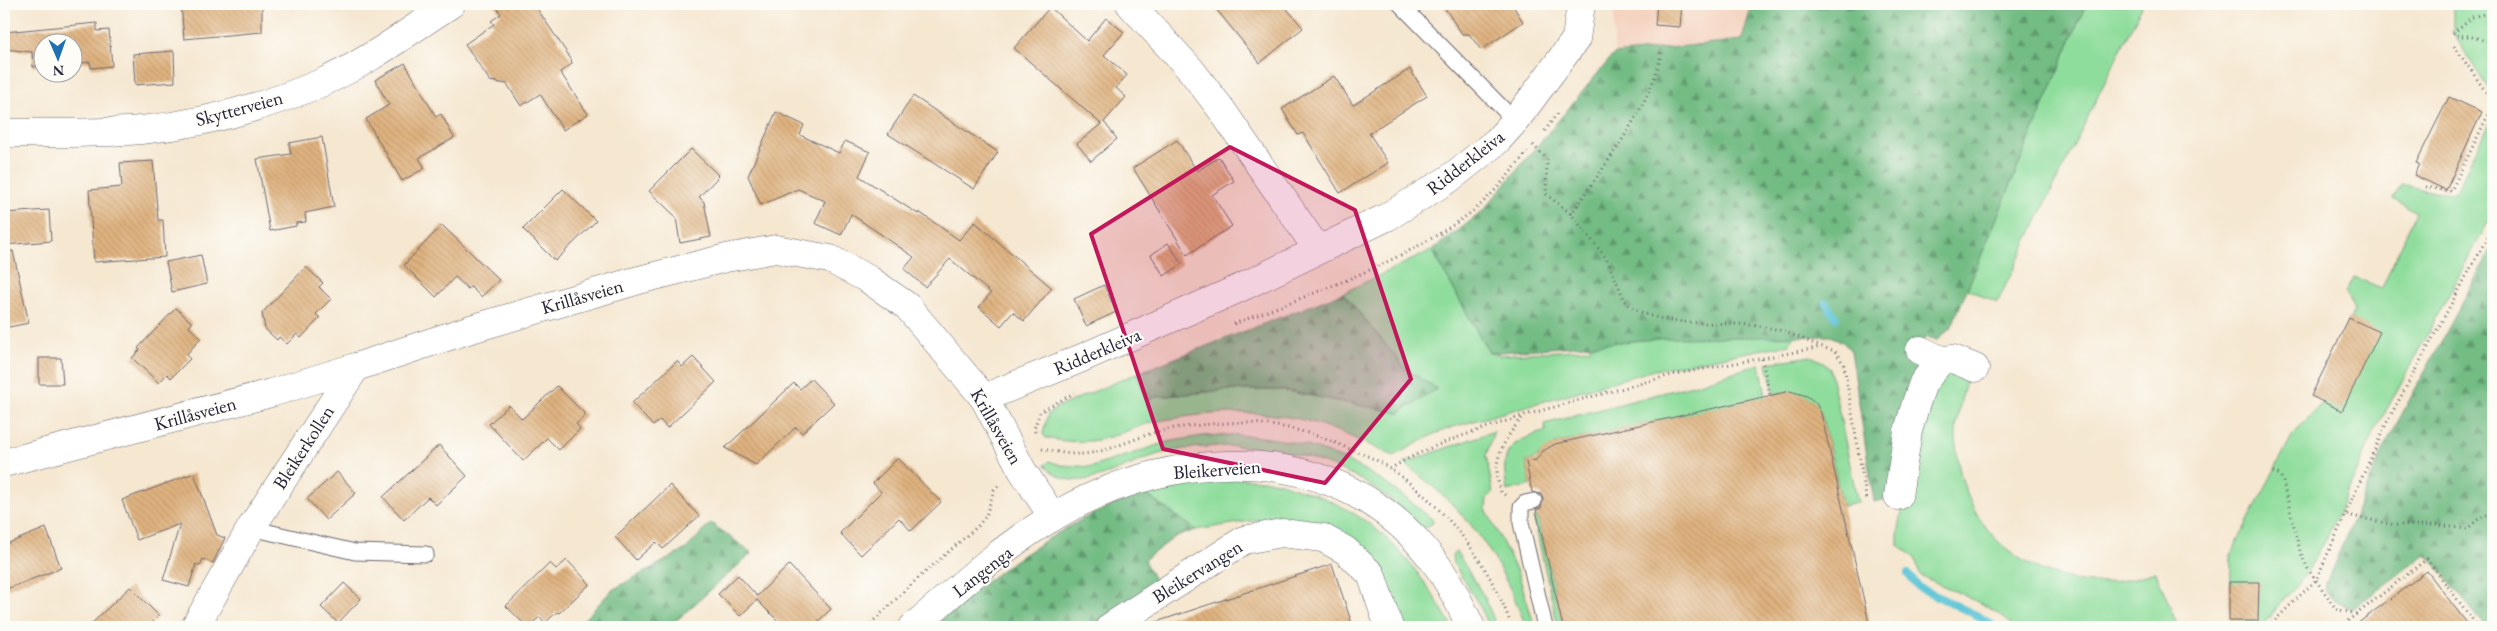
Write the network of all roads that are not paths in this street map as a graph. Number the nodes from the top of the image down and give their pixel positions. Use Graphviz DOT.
graph roads {
  1 [pos="451,4"];
  2 [pos="1130,4"];
  3 [pos="1400,4"];
  4 [pos="1581,4"];
  5 [pos="1515,121"];
  6 [pos="4,133"];
  7 [pos="1318,250"];
  8 [pos="356,367"];
  9 [pos="1975,368"];
  10 [pos="984,398"];
  11 [pos="4,463"];
  12 [pos="1898,496"];
  13 [pos="1528,504"];
  14 [pos="1053,517"];
  15 [pos="251,528"];
  16 [pos="426,554"];
  17 [pos="195,627"];
  18 [pos="914,627"];
  19 [pos="1110,627"];
  20 [pos="1389,627"];
  21 [pos="1471,627"];
  22 [pos="1545,627"];
  1 -- 6 [label="street, Skytterveien"];
  2 -- 7 [label="street"];
  3 -- 5 [label="lane"];
  4 -- 5 [label="street, Ridderkleiva"];
  5 -- 7 [label="street, Ridderkleiva"];
  7 -- 10 [label="street, Ridderkleiva"];
  8 -- 10 [label="street, Krillåsveien"];
  8 -- 11 [label="street, Krillåsveien"];
  8 -- 15 [label="street, Bleikerkollen"];
  9 -- 12 [label="street"];
  10 -- 14 [label="street, Krillåsveien"];
  13 -- 22 [label="lane"];
  14 -- 18 [label="street, Langenga"];
  14 -- 21 [label="street, Bleikerveien"];
  15 -- 16 [label="lane"];
  15 -- 17 [label="street, Bleikerkollen"];
  19 -- 20 [label="street, Bleikervangen"];
}
